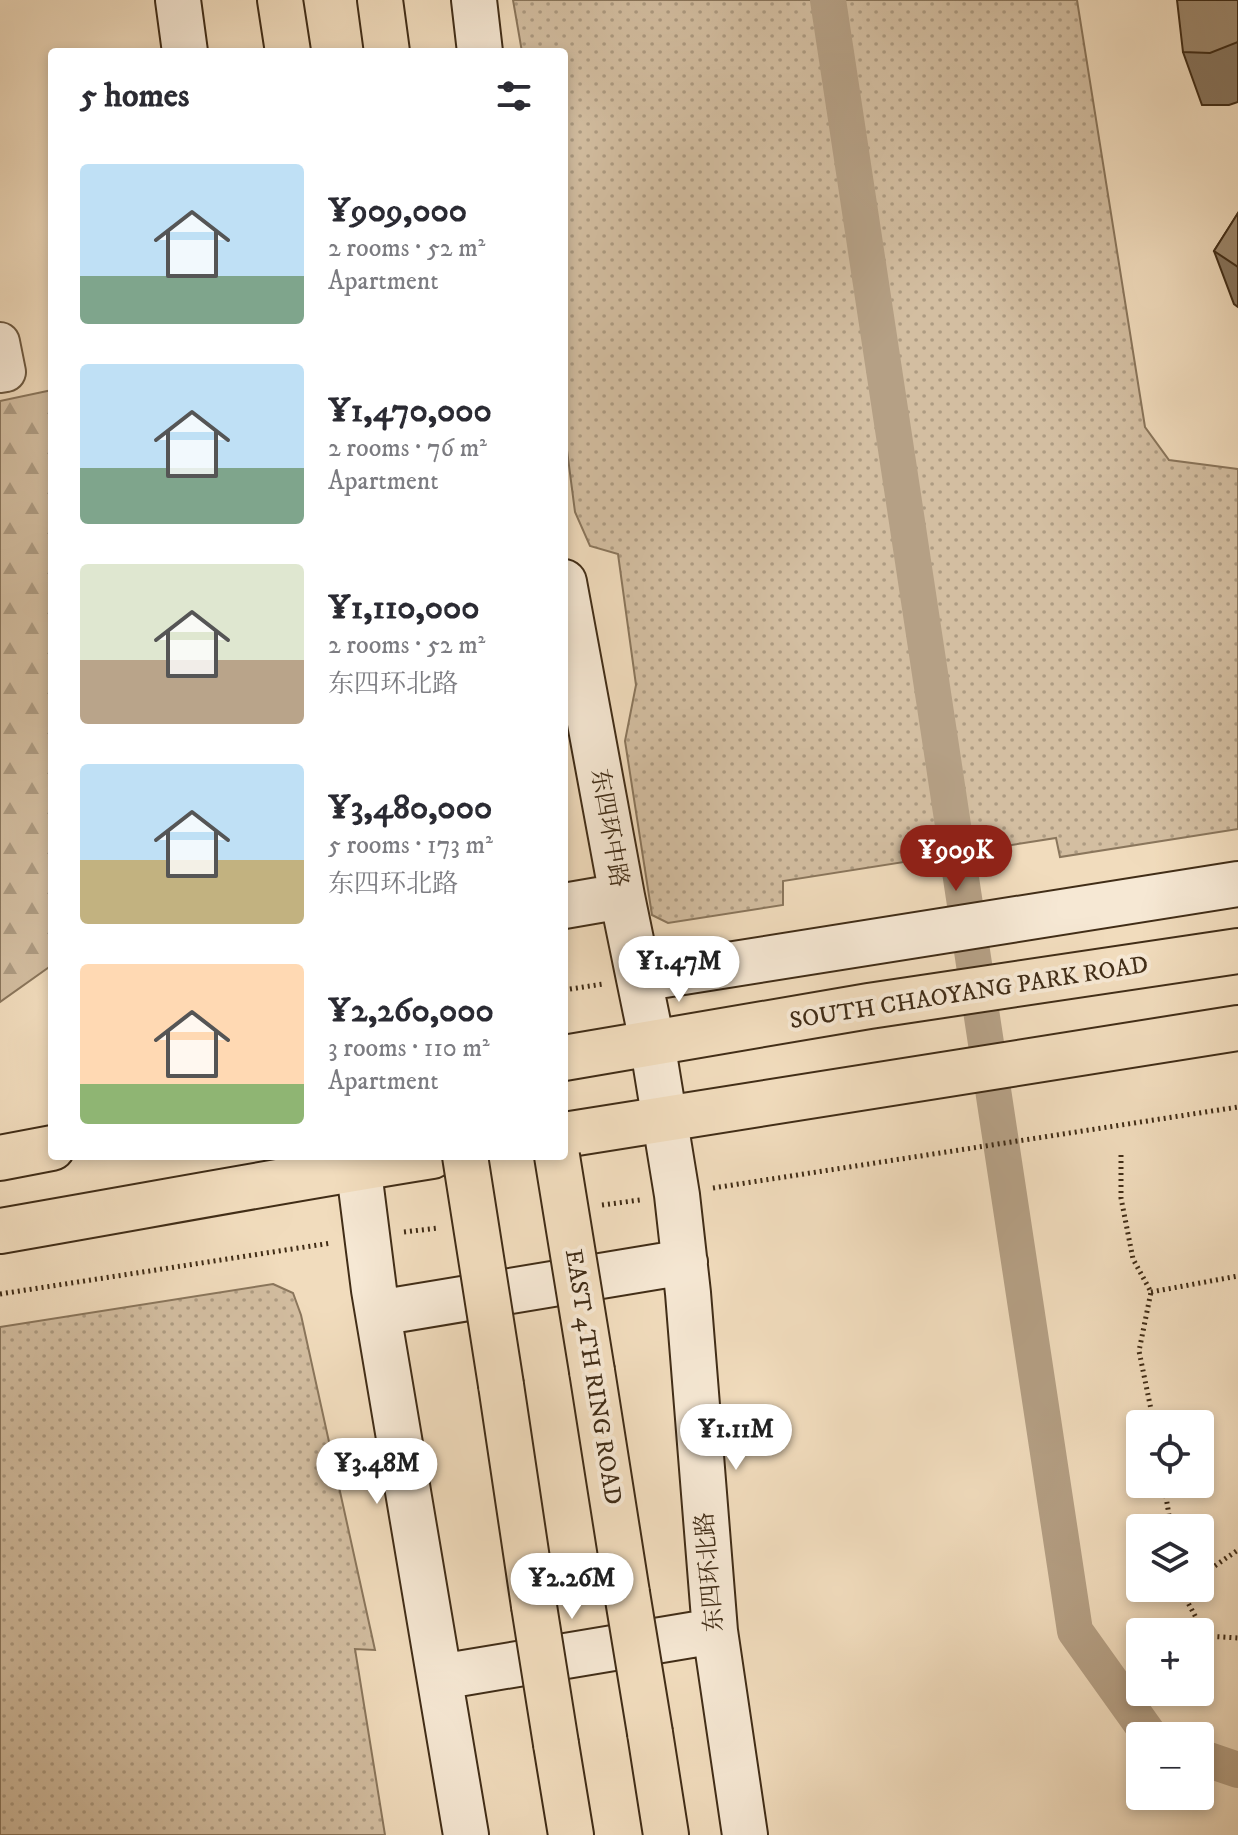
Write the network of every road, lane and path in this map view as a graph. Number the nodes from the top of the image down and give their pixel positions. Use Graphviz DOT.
graph roads {
  1 [pos="178,0"];
  2 [pos="280,0"];
  3 [pos="380,0"];
  4 [pos="474,0"];
  5 [pos="184,48"];
  6 [pos="287,48"];
  7 [pos="386,48"];
  8 [pos="480,48"];
  9 [pos="0,342"];
  10 [pos="0,373"];
  11 [pos="568,604"];
  12 [pos="1238,884"];
  13 [pos="622,896"];
  14 [pos="568,905"];
  15 [pos="1238,951"];
  16 [pos="639,979"];
  17 [pos="1238,1028"];
  18 [pos="652,1042"];
  19 [pos="568,1057"];
  20 [pos="1238,1107"];
  21 [pos="664,1118"];
  22 [pos="568,1134"];
  23 [pos="48,1149"];
  24 [pos="1121,1155"];
  25 [pos="0,1158"];
  26 [pos="466,1160"];
  27 [pos="558,1160"];
  28 [pos="358,1161"];
  29 [pos="894,1161"];
  30 [pos="0,1231"];
  31 [pos="685,1262"];
  32 [pos="1238,1276"];
  33 [pos="1151,1292"];
  34 [pos="378,1313"];
  35 [pos="1151,1410"];
  36 [pos="1238,1550"];
  37 [pos="1214,1566"];
  38 [pos="1188,1602"];
  39 [pos="715,1631"];
  40 [pos="1238,1638"];
  41 [pos="440,1677"];
  42 [pos="466,1835"];
  43 [pos="571,1835"];
  44 [pos="666,1835"];
  45 [pos="745,1835"];
  1 -- 5 [label="street"];
  2 -- 6 [label="main road"];
  3 -- 7 [label="main road"];
  4 -- 8 [label="street"];
  9 -- 10 [label="street"];
  11 -- 13 [label="street, 东四环中路"];
  12 -- 16 [label="street"];
  13 -- 14 [label="street"];
  13 -- 16 [label="street, 东四环中路"];
  15 -- 18 [label="main road, SOUTH CHAOYANG PARK ROAD"];
  16 -- 18 [label="street, 东四环中路"];
  17 -- 21 [label="main road"];
  18 -- 19 [label="main road, SOUTH CHAOYANG PARK ROAD"];
  18 -- 21 [label="street, 东四环北路"];
  20 -- 29 [label="path"];
  21 -- 22 [label="main road"];
  21 -- 31 [label="street, 东四环北路"];
  23 -- 25 [label="main road"];
  24 -- 33 [label="path"];
  26 -- 43 [label="main road, bridge"];
  27 -- 44 [label="main road, EAST 4TH RING ROAD, bridge"];
  28 -- 30 [label="main road"];
  28 -- 34 [label="street"];
  31 -- 34 [label="street"];
  31 -- 39 [label="street, 东四环北路"];
  32 -- 33 [label="path"];
  33 -- 35 [label="path"];
  34 -- 41 [label="street"];
  36 -- 37 [label="path"];
  38 -- 40 [label="path"];
  39 -- 41 [label="street"];
  39 -- 45 [label="street, 东四环北路"];
  41 -- 42 [label="street"];
}
